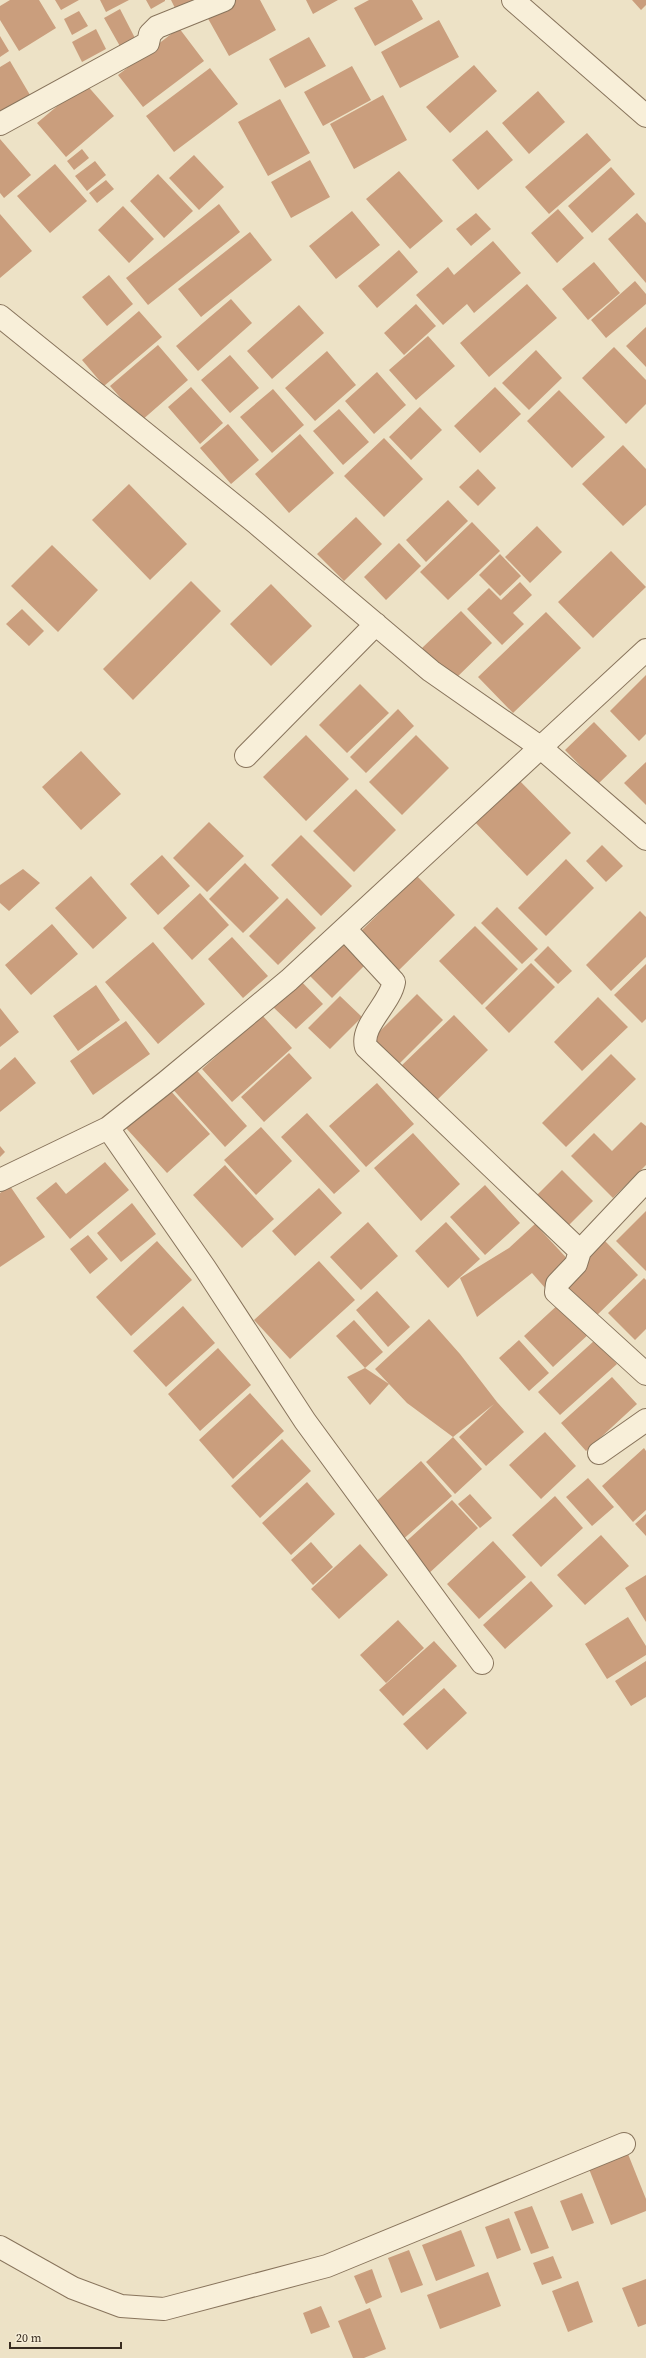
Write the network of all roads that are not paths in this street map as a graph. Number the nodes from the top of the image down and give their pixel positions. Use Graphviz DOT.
graph roads {
  1 [pos="224,0"];
  2 [pos="513,0"];
  3 [pos="646,116"];
  4 [pos="0,124"];
  5 [pos="0,316"];
  6 [pos="376,624"];
  7 [pos="646,650"];
  8 [pos="540,747"];
  9 [pos="246,756"];
  10 [pos="646,839"];
  11 [pos="345,929"];
  12 [pos="108,1128"];
  13 [pos="0,1180"];
  14 [pos="646,1181"];
  15 [pos="580,1251"];
  16 [pos="646,1374"];
  17 [pos="646,1420"];
  18 [pos="599,1453"];
  19 [pos="482,1663"];
  20 [pos="624,2144"];
  21 [pos="0,2247"];
  1 -- 4 [label="street"];
  2 -- 3 [label="street"];
  5 -- 6 [label="street"];
  6 -- 8 [label="street"];
  6 -- 9 [label="street"];
  7 -- 8 [label="street"];
  8 -- 10 [label="street"];
  8 -- 11 [label="street"];
  11 -- 12 [label="street"];
  11 -- 15 [label="street"];
  12 -- 13 [label="street"];
  12 -- 19 [label="street"];
  14 -- 15 [label="street"];
  15 -- 16 [label="street"];
  17 -- 18 [label="street"];
  20 -- 21 [label="street"];
}
